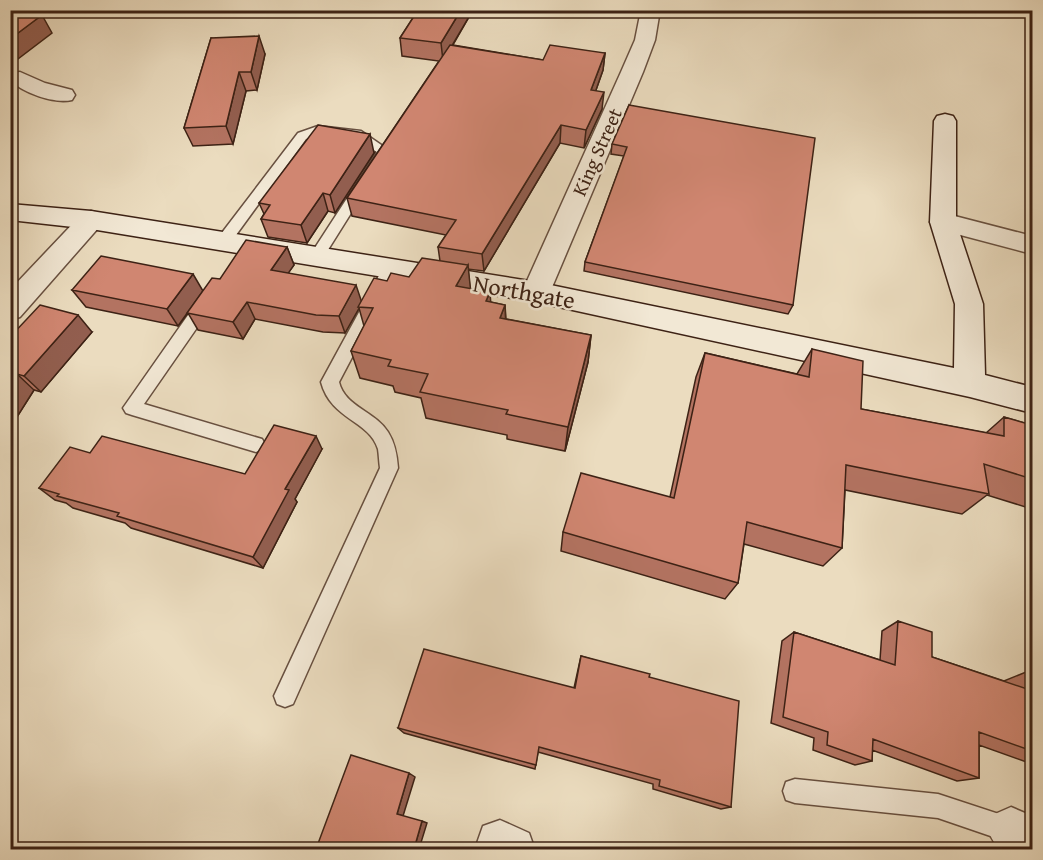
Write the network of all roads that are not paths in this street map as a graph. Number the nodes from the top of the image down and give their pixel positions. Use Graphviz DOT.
graph roads {
  1 [pos="651,10"];
  2 [pos="25,88"];
  3 [pos="64,95"];
  4 [pos="945,121"];
  5 [pos="10,212"];
  6 [pos="91,220"];
  7 [pos="943,222"];
  8 [pos="1032,245"];
  9 [pos="234,251"];
  10 [pos="316,257"];
  11 [pos="390,270"];
  12 [pos="536,292"];
  13 [pos="213,293"];
  14 [pos="10,309"];
  15 [pos="970,384"];
  16 [pos="1032,400"];
  17 [pos="256,444"];
  18 [pos="285,696"];
  19 [pos="795,791"];
  20 [pos="1022,835"];
  1 -- 12 [label="street, King Street"];
  2 -- 3 [label="street"];
  4 -- 7 [label="street"];
  5 -- 6 [label="street, Northgate"];
  6 -- 9 [label="street, Northgate"];
  6 -- 14 [label="street"];
  7 -- 8 [label="street"];
  7 -- 15 [label="street"];
  9 -- 10 [label="street, Northgate"];
  9 -- 10 [label="lane"];
  10 -- 11 [label="street, Northgate"];
  11 -- 12 [label="street, Northgate"];
  11 -- 18 [label="lane"];
  12 -- 15 [label="street, Northgate"];
  13 -- 17 [label="lane"];
  15 -- 16 [label="street, Northgate"];
  19 -- 20 [label="lane"];
}
